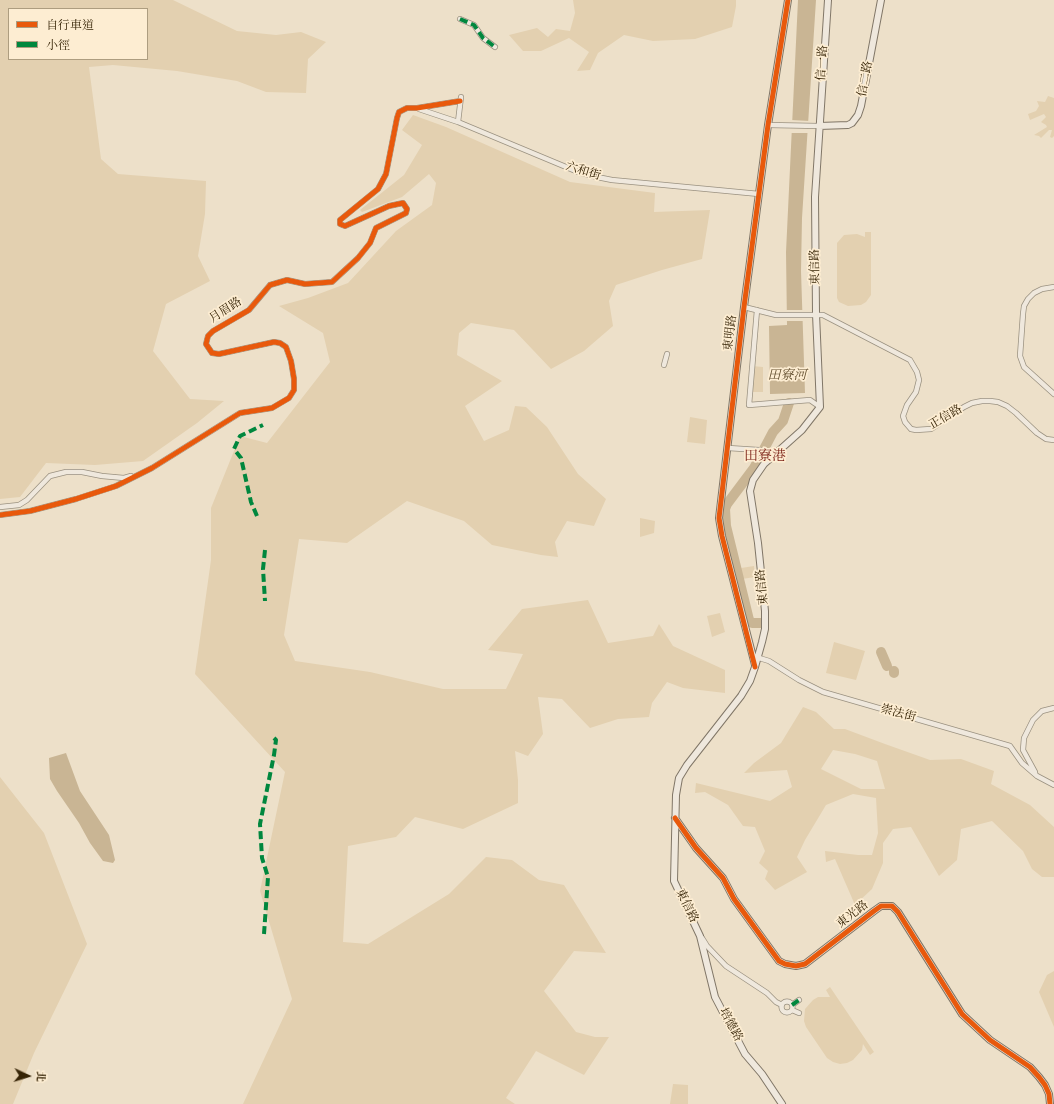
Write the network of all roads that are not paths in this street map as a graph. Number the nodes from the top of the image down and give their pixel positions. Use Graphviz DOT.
graph roads {
  1 [pos="788,0"];
  2 [pos="828,0"];
  3 [pos="881,0"];
  4 [pos="460,19"];
  5 [pos="494,47"];
  6 [pos="417,108"];
  7 [pos="458,122"];
  8 [pos="768,125"];
  9 [pos="819,126"];
  10 [pos="759,194"];
  11 [pos="1054,287"];
  12 [pos="744,307"];
  13 [pos="757,310"];
  14 [pos="816,314"];
  15 [pos="667,354"];
  16 [pos="664,365"];
  17 [pos="1054,394"];
  18 [pos="820,407"];
  19 [pos="1054,440"];
  20 [pos="728,448"];
  21 [pos="771,454"];
  22 [pos="139,475"];
  23 [pos="0,507"];
  24 [pos="0,515"];
  25 [pos="755,657"];
  26 [pos="755,667"];
  27 [pos="1054,708"];
  28 [pos="1037,776"];
  29 [pos="1054,785"];
  30 [pos="675,818"];
  31 [pos="700,936"];
  32 [pos="799,1000"];
  33 [pos="782,1005"];
  34 [pos="792,1007"];
  35 [pos="799,1014"];
  36 [pos="782,1104"];
  37 [pos="1050,1104"];
  1 -- 8 [label="street, 東明路"];
  2 -- 9 [label="street, 信一路"];
  3 -- 9 [label="street, 信二路"];
  4 -- 5 [label="street"];
  6 -- 7 [label="street, 六和街"];
  6 -- 7 [label="street, 月眉路"];
  6 -- 22 [label="street, 月眉路"];
  7 -- 10 [label="street, 六和街"];
  8 -- 9 [label="street"];
  8 -- 10 [label="street, 東明路"];
  9 -- 14 [label="street, 東信路"];
  10 -- 12 [label="street, 東明路"];
  11 -- 17 [label="street"];
  12 -- 13 [label="street"];
  12 -- 20 [label="street, 東明路"];
  13 -- 14 [label="street"];
  13 -- 18 [label="street"];
  14 -- 18 [label="street, 東信路"];
  14 -- 19 [label="street, 正信路"];
  15 -- 16 [label="street"];
  18 -- 21 [label="street, 東信路"];
  20 -- 21 [label="street"];
  20 -- 25 [label="street, 東明路"];
  21 -- 25 [label="street, 東信路"];
  22 -- 23 [label="street"];
  22 -- 24 [label="street, 月眉路"];
  25 -- 26 [label="street, 東明路"];
  25 -- 28 [label="street, 崇法街"];
  26 -- 30 [label="street, 東信路"];
  27 -- 28 [label="street"];
  28 -- 29 [label="street, 崇法街"];
  30 -- 31 [label="street, 東信路"];
  30 -- 37 [label="street, 東光路"];
  31 -- 33 [label="street, 東信路"];
  31 -- 36 [label="street, 培德路"];
  32 -- 34 [label="street"];
  33 -- 34 [label="street"];
  33 -- 34 [label="street"];
  34 -- 35 [label="street"];
}
